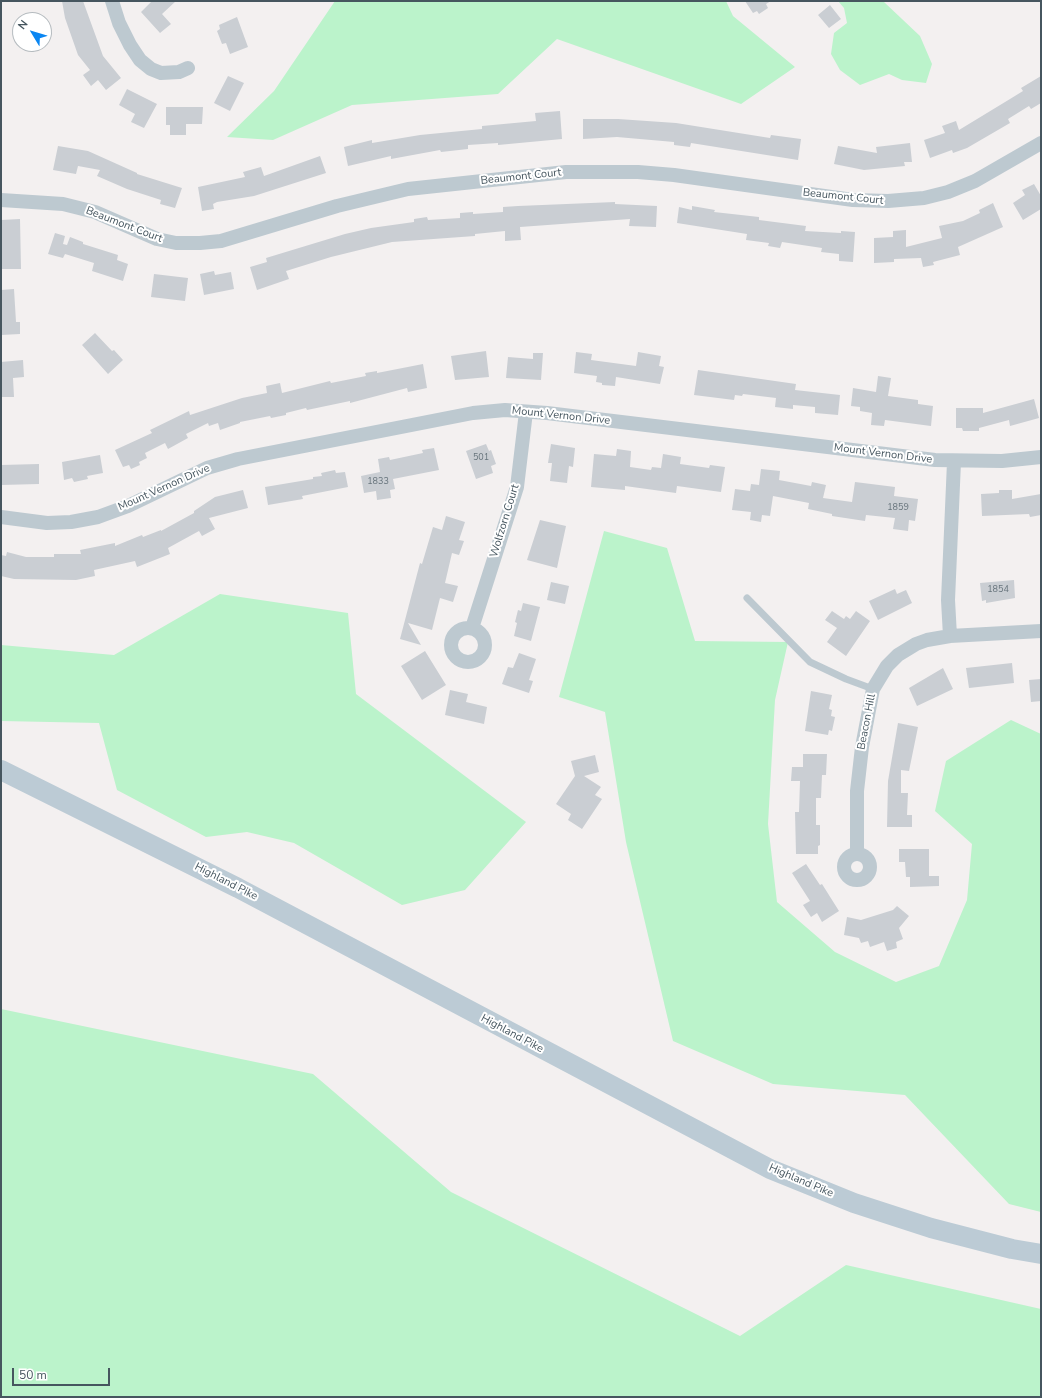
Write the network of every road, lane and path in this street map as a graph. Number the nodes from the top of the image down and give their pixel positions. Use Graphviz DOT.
graph roads {
  1 [pos="112,1"];
  2 [pos="188,68"];
  3 [pos="1041,143"];
  4 [pos="1,200"];
  5 [pos="526,412"];
  6 [pos="1041,457"];
  7 [pos="954,462"];
  8 [pos="1,517"];
  9 [pos="747,598"];
  10 [pos="472,628"];
  11 [pos="1041,632"];
  12 [pos="950,636"];
  13 [pos="873,689"];
  14 [pos="1,770"];
  15 [pos="857,854"];
  16 [pos="1041,1254"];
  1 -- 2 [label="street"];
  3 -- 4 [label="street, Beaumont Court"];
  5 -- 7 [label="street, Mount Vernon Drive"];
  5 -- 8 [label="street, Mount Vernon Drive"];
  5 -- 10 [label="street, Wolfzorn Court"];
  6 -- 7 [label="street, Mount Vernon Drive"];
  7 -- 12 [label="street"];
  9 -- 13 [label="lane"];
  11 -- 12 [label="street, Beacon Hill"];
  12 -- 13 [label="street, Beacon Hill"];
  13 -- 15 [label="street, Beacon Hill"];
  14 -- 16 [label="main road, Highland Pike"];
}
